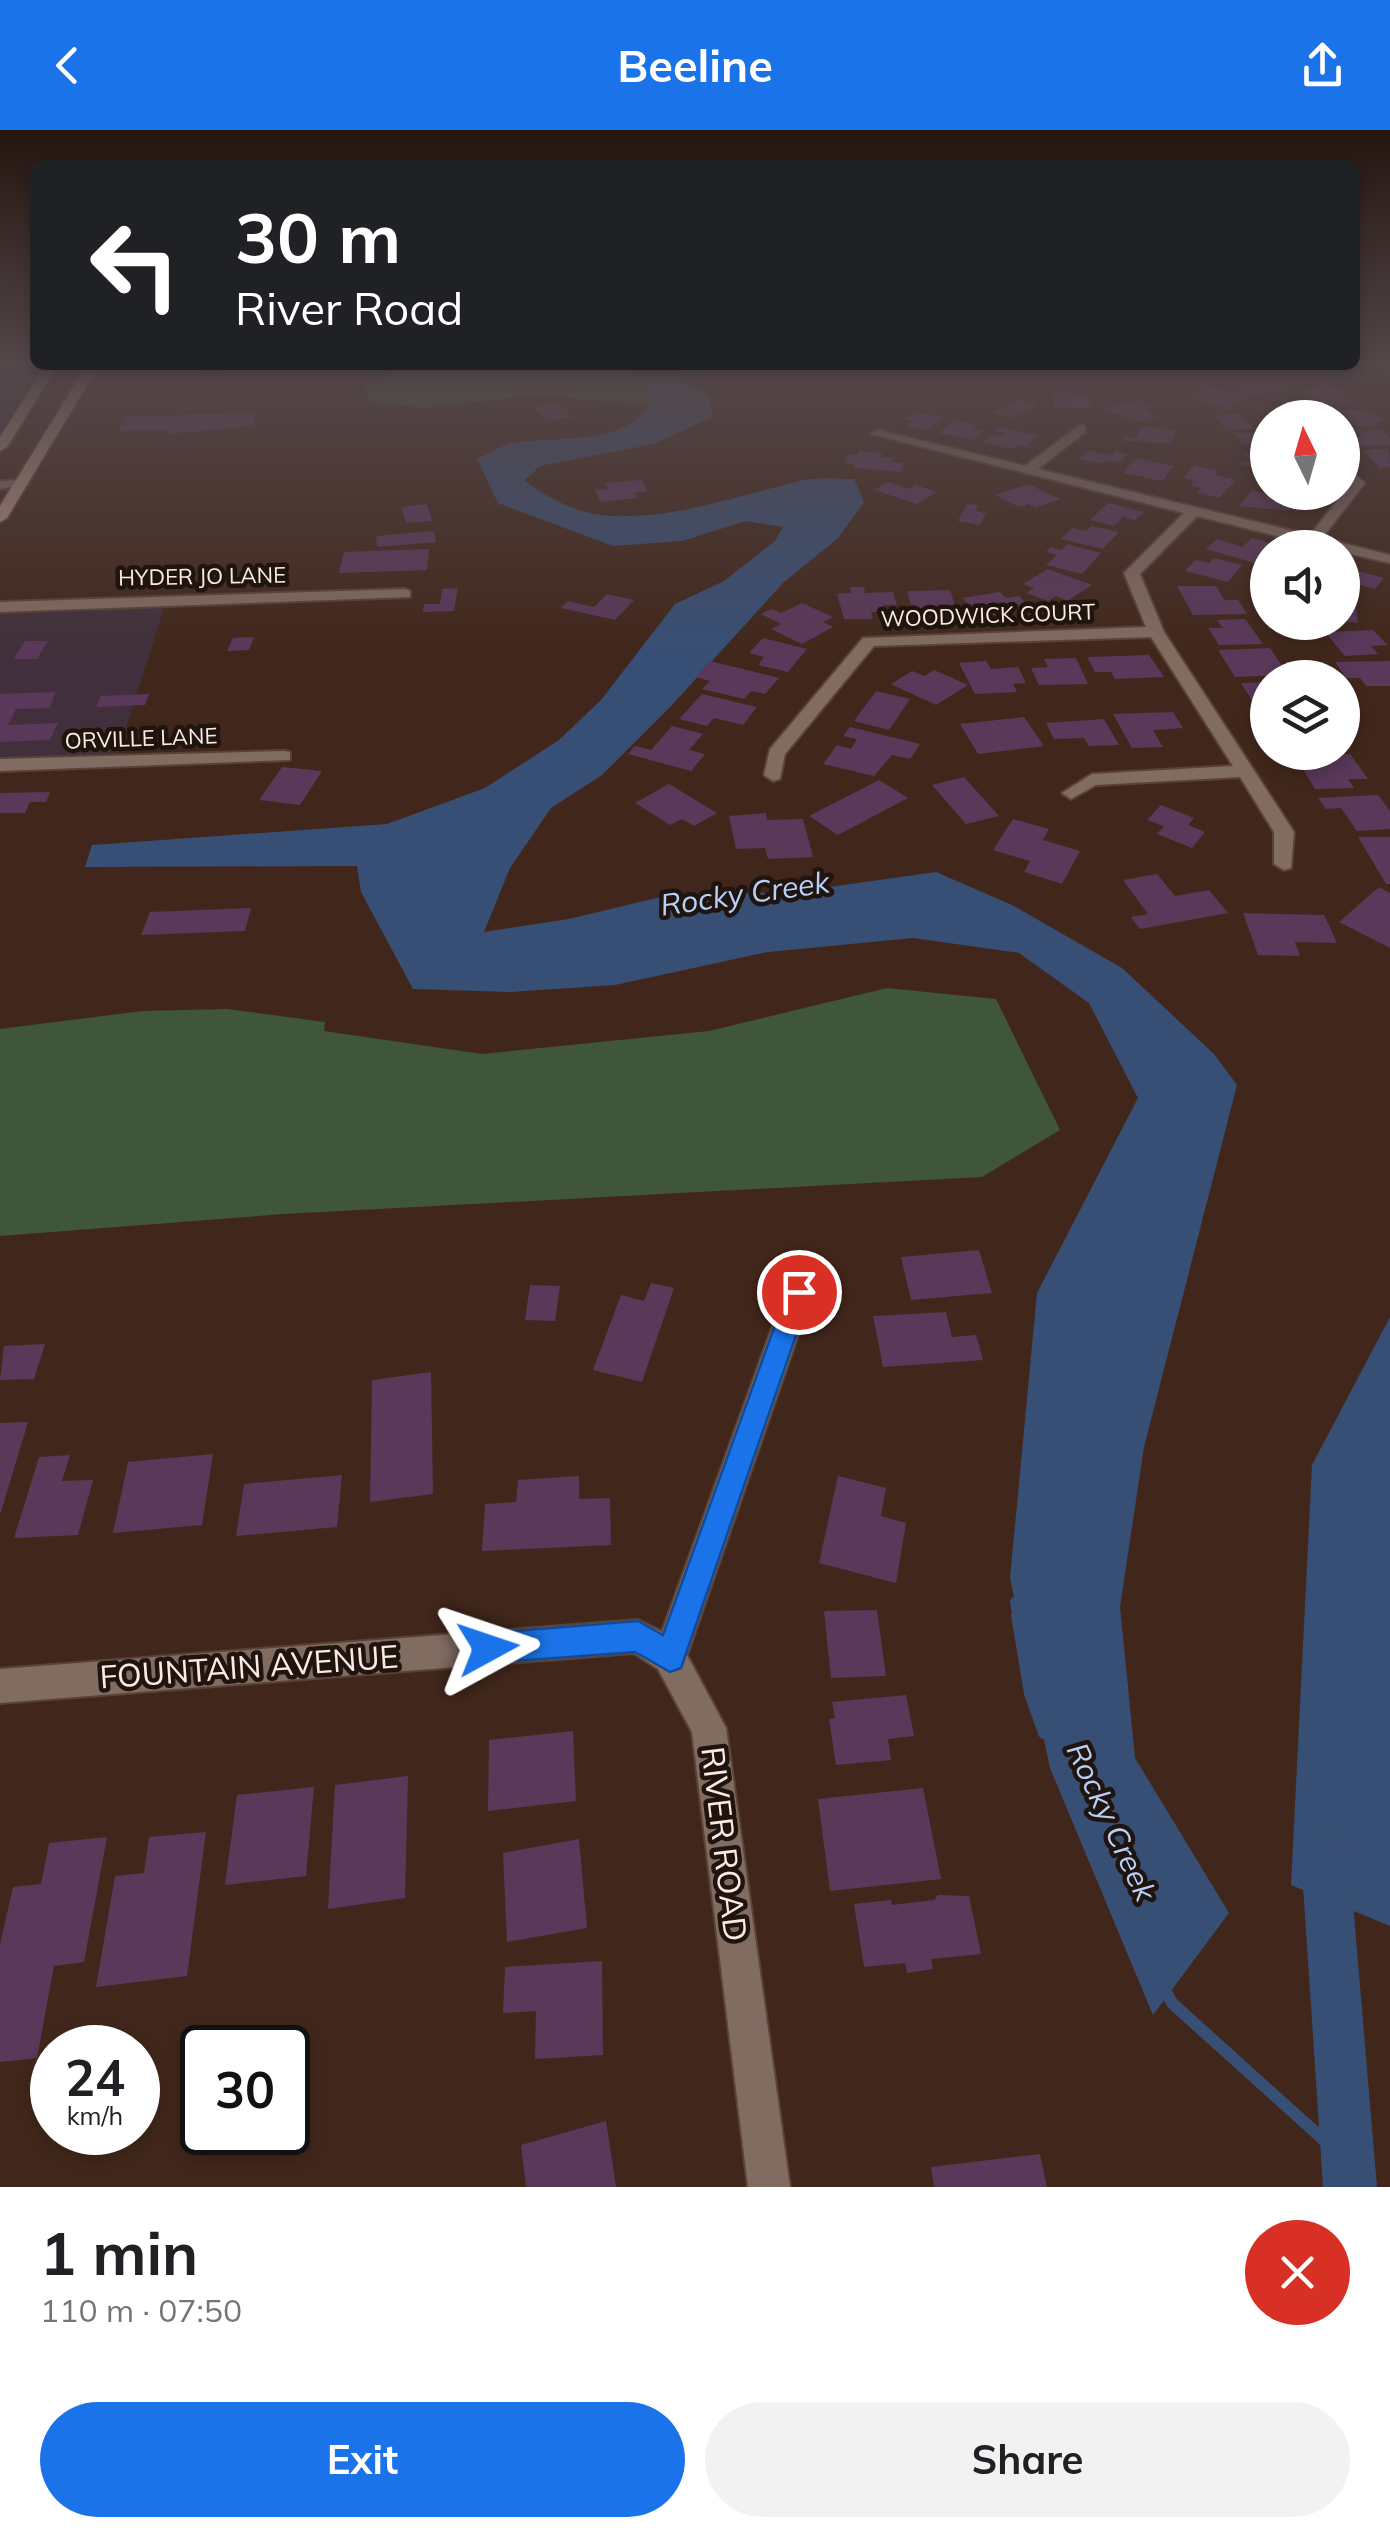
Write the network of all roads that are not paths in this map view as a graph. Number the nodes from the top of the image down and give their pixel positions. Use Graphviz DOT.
graph roads {
  1 [pos="30,460"];
  2 [pos="991,460"];
  3 [pos="1041,460"];
  4 [pos="1030,469"];
  5 [pos="22,484"];
  6 [pos="0,485"];
  7 [pos="1337,510"];
  8 [pos="1194,511"];
  9 [pos="0,518"];
  10 [pos="1275,530"];
  11 [pos="1321,530"];
  12 [pos="1360,551"];
  13 [pos="1390,559"];
  14 [pos="405,594"];
  15 [pos="0,607"];
  16 [pos="1156,632"];
  17 [pos="284,756"];
  18 [pos="0,765"];
  19 [pos="1248,772"];
  20 [pos="773,774"];
  21 [pos="1071,794"];
  22 [pos="1284,864"];
  23 [pos="799,1292"];
  24 [pos="670,1657"];
  25 [pos="0,1686"];
  26 [pos="769,2187"];
  1 -- 5 [label="main road"];
  2 -- 4 [label="street"];
  3 -- 4 [label="street"];
  4 -- 8 [label="street"];
  5 -- 6 [label="street"];
  5 -- 9 [label="main road"];
  7 -- 11 [label="street"];
  8 -- 10 [label="street"];
  8 -- 16 [label="street"];
  12 -- 13 [label="street"];
  14 -- 15 [label="street, HYDER JO LANE"];
  16 -- 19 [label="street"];
  16 -- 20 [label="street, WOODWICK COURT"];
  17 -- 18 [label="street, ORVILLE LANE"];
  19 -- 21 [label="street"];
  19 -- 22 [label="street"];
  23 -- 24 [label="street"];
  24 -- 25 [label="street, FOUNTAIN AVENUE"];
  24 -- 26 [label="street, RIVER ROAD"];
}
